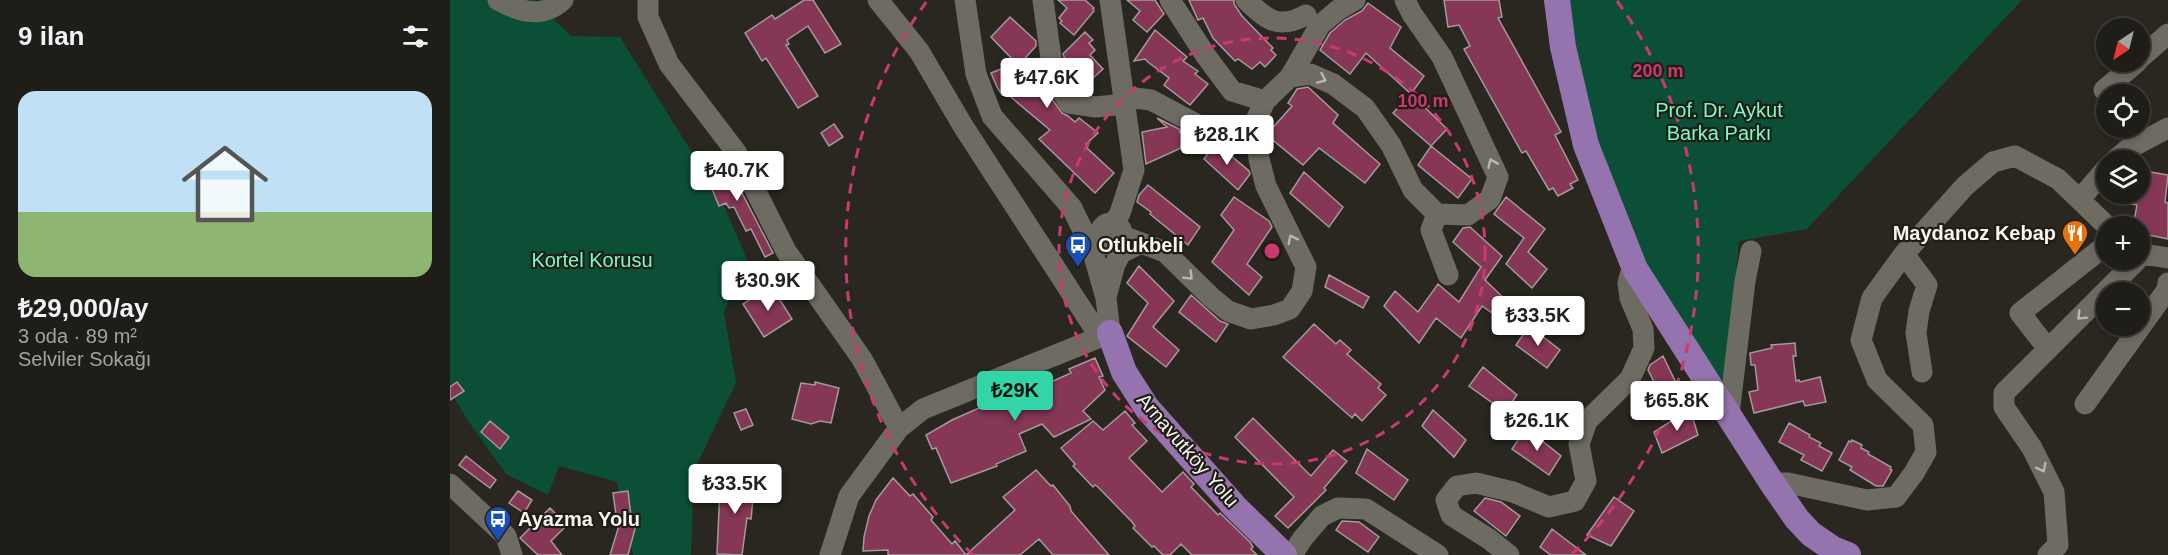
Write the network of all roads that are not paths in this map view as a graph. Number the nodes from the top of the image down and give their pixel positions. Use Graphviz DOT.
graph roads {
  1 [pos="498,0"];
  2 [pos="563,0"];
  3 [pos="648,0"];
  4 [pos="878,0"];
  5 [pos="965,0"];
  6 [pos="1042,0"];
  7 [pos="1110,0"];
  8 [pos="1170,0"];
  9 [pos="1246,0"];
  10 [pos="1355,0"];
  11 [pos="1405,0"];
  12 [pos="1557,0"];
  13 [pos="1313,13"];
  14 [pos="2168,34"];
  15 [pos="2150,50"];
  16 [pos="2124,72"];
  17 [pos="1290,77"];
  18 [pos="2111,84"];
  19 [pos="1265,101"];
  20 [pos="1125,104"];
  21 [pos="1254,124"];
  22 [pos="2168,128"];
  23 [pos="2127,150"];
  24 [pos="2096,180"];
  25 [pos="2079,199"];
  26 [pos="1437,214"];
  27 [pos="2097,216"];
  28 [pos="1106,239"];
  29 [pos="1751,251"];
  30 [pos="2096,253"];
  31 [pos="1904,254"];
  32 [pos="2150,256"];
  33 [pos="2168,258"];
  34 [pos="1635,269"];
  35 [pos="2124,270"];
  36 [pos="1448,275"];
  37 [pos="2168,283"];
  38 [pos="1106,298"];
  39 [pos="1105,335"];
  40 [pos="2048,349"];
  41 [pos="1922,372"];
  42 [pos="2085,404"];
  43 [pos="1729,414"];
  44 [pos="899,428"];
  45 [pos="1772,483"];
  46 [pos="450,484"];
  47 [pos="512,555"];
  48 [pos="830,555"];
  49 [pos="1284,555"];
  50 [pos="1292,555"];
  51 [pos="1438,555"];
  52 [pos="1509,555"];
  53 [pos="1848,555"];
  54 [pos="2048,555"];
  1 -- 2 [label="street"];
  3 -- 44 [label="street"];
  4 -- 39 [label="street"];
  5 -- 28 [label="street"];
  6 -- 20 [label="street"];
  7 -- 20 [label="street"];
  8 -- 19 [label="street"];
  9 -- 13 [label="street"];
  10 -- 13 [label="street"];
  26 -- 11 [label="street, one-way"];
  12 -- 34 [label="main road"];
  13 -- 17 [label="street"];
  14 -- 15 [label="street"];
  16 -- 18 [label="street"];
  17 -- 19 [label="street"];
  17 -- 26 [label="street, one-way"];
  19 -- 21 [label="street"];
  20 -- 21 [label="street"];
  20 -- 28 [label="street"];
  28 -- 21 [label="street, one-way"];
  22 -- 23 [label="street"];
  24 -- 25 [label="street"];
  25 -- 27 [label="street"];
  25 -- 31 [label="street"];
  26 -- 36 [label="street"];
  28 -- 38 [label="street"];
  28 -- 38 [label="street"];
  28 -- 39 [label="street"];
  29 -- 43 [label="street"];
  30 -- 40 [label="street"];
  31 -- 41 [label="street"];
  31 -- 45 [label="street"];
  32 -- 33 [label="street"];
  34 -- 43 [label="main road"];
  34 -- 52 [label="street"];
  35 -- 40 [label="street, one-way"];
  37 -- 42 [label="street"];
  38 -- 39 [label="street"];
  39 -- 44 [label="street"];
  39 -- 49 [label="main road, Arnavutköy Yolu"];
  40 -- 54 [label="street, one-way"];
  43 -- 45 [label="main road"];
  44 -- 48 [label="street"];
  45 -- 53 [label="main road"];
  46 -- 47 [label="street"];
  50 -- 51 [label="street"];
}
